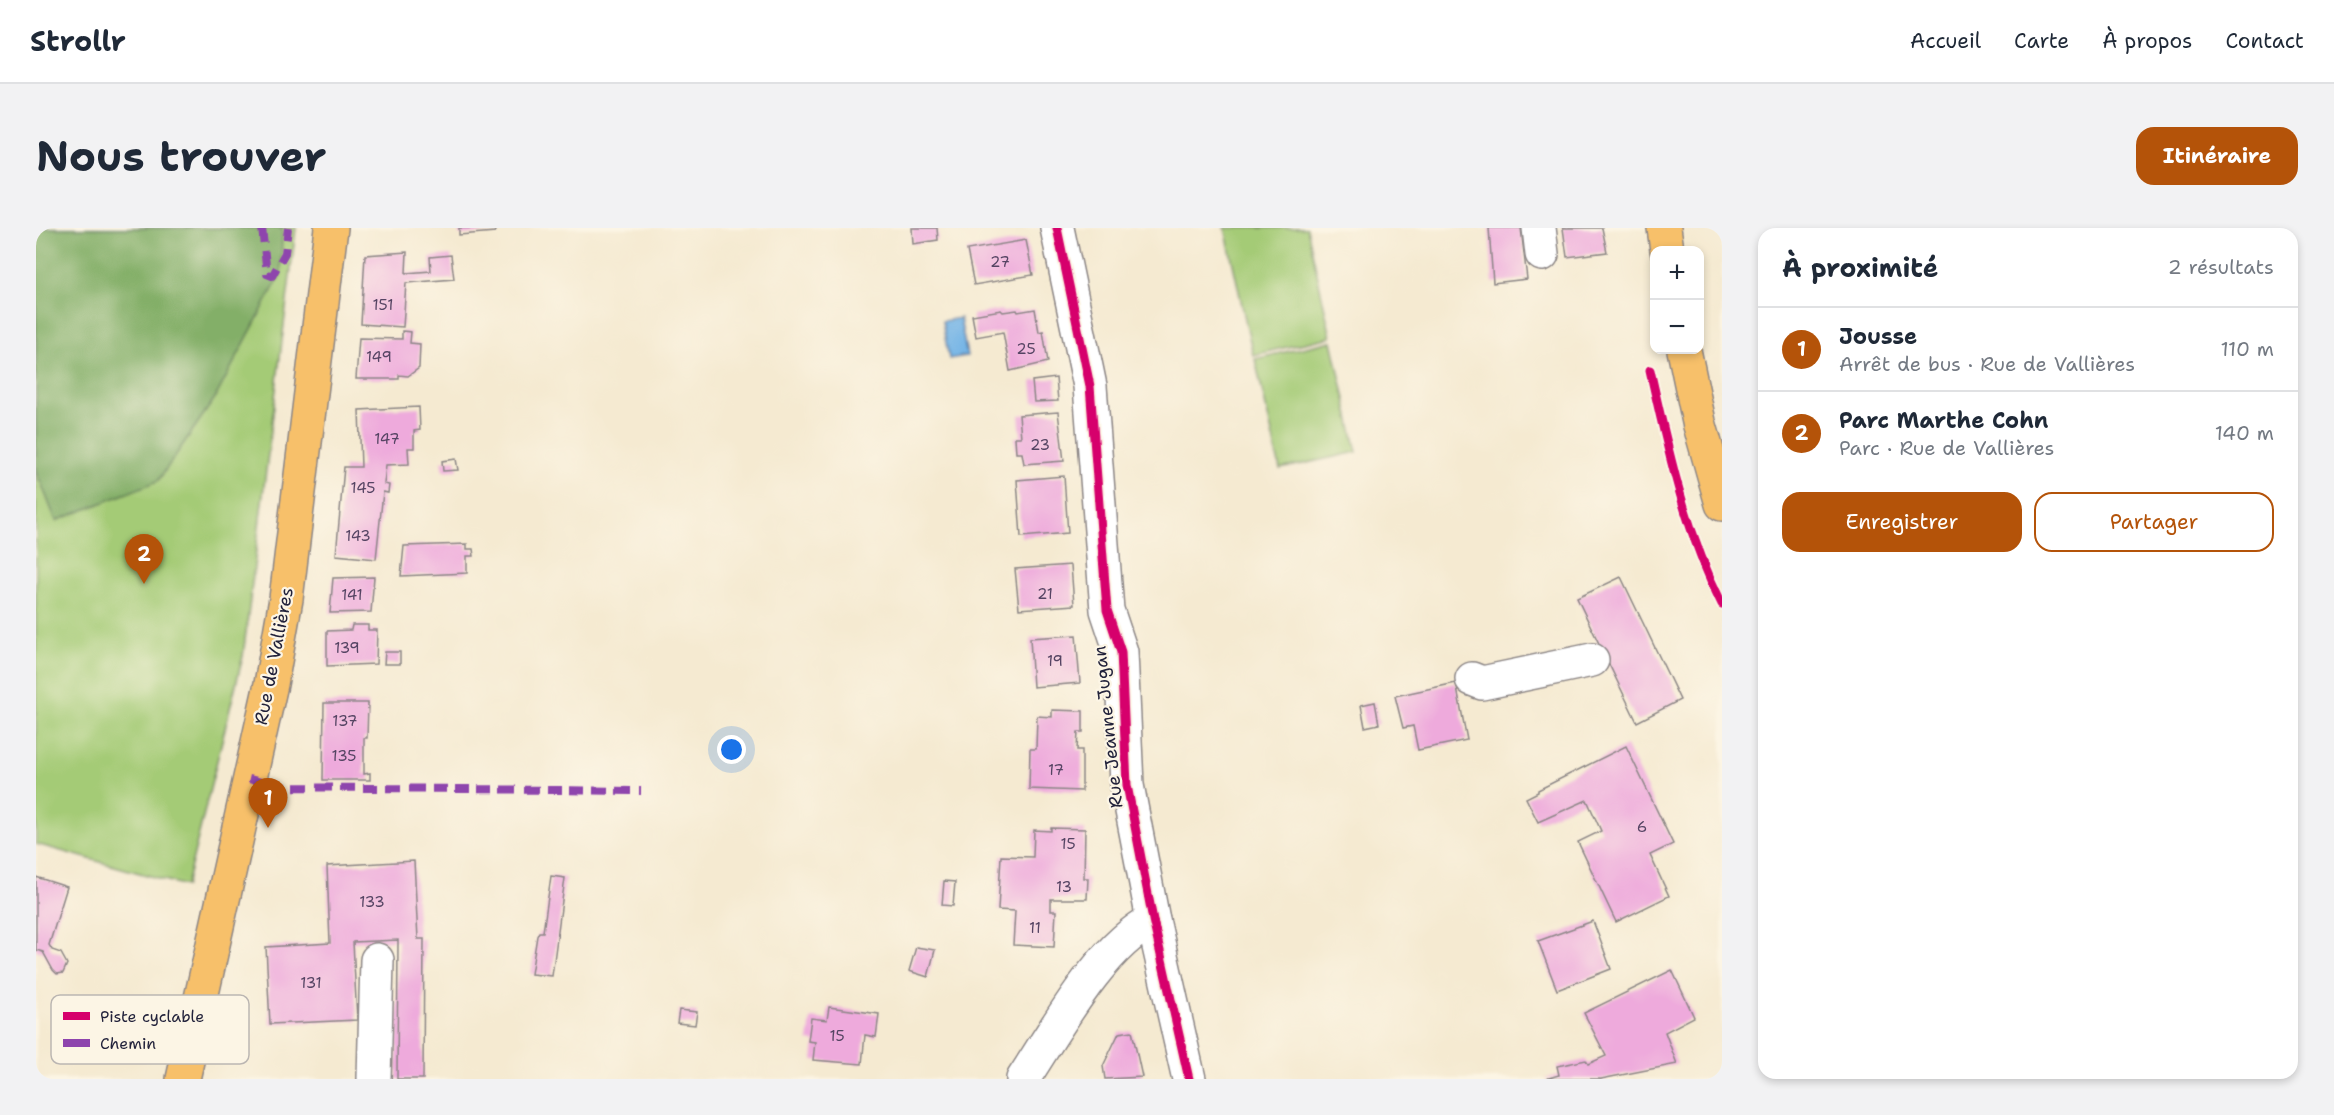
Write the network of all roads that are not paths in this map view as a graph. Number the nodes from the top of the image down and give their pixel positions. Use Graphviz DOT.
graph roads {
  1 [pos="331,228"];
  2 [pos="1057,228"];
  3 [pos="1664,228"];
  4 [pos="1666,246"];
  5 [pos="1685,354"];
  6 [pos="1722,504"];
  7 [pos="1592,660"];
  8 [pos="1472,678"];
  9 [pos="1154,920"];
  10 [pos="377,960"];
  11 [pos="202,995"];
  12 [pos="186,1064"];
  13 [pos="183,1079"];
  14 [pos="374,1079"];
  15 [pos="1023,1079"];
  16 [pos="1189,1079"];
  1 -- 11 [label="main road, Rue de Vallières"];
  2 -- 9 [label="street, Rue Jeanne Jugan"];
  3 -- 4 [label="main road"];
  5 -- 6 [label="main road"];
  7 -- 8 [label="street"];
  9 -- 15 [label="street"];
  9 -- 16 [label="street, Rue Jeanne Jugan"];
  10 -- 14 [label="street"];
  12 -- 13 [label="main road, Rue de Vallières"];
}
